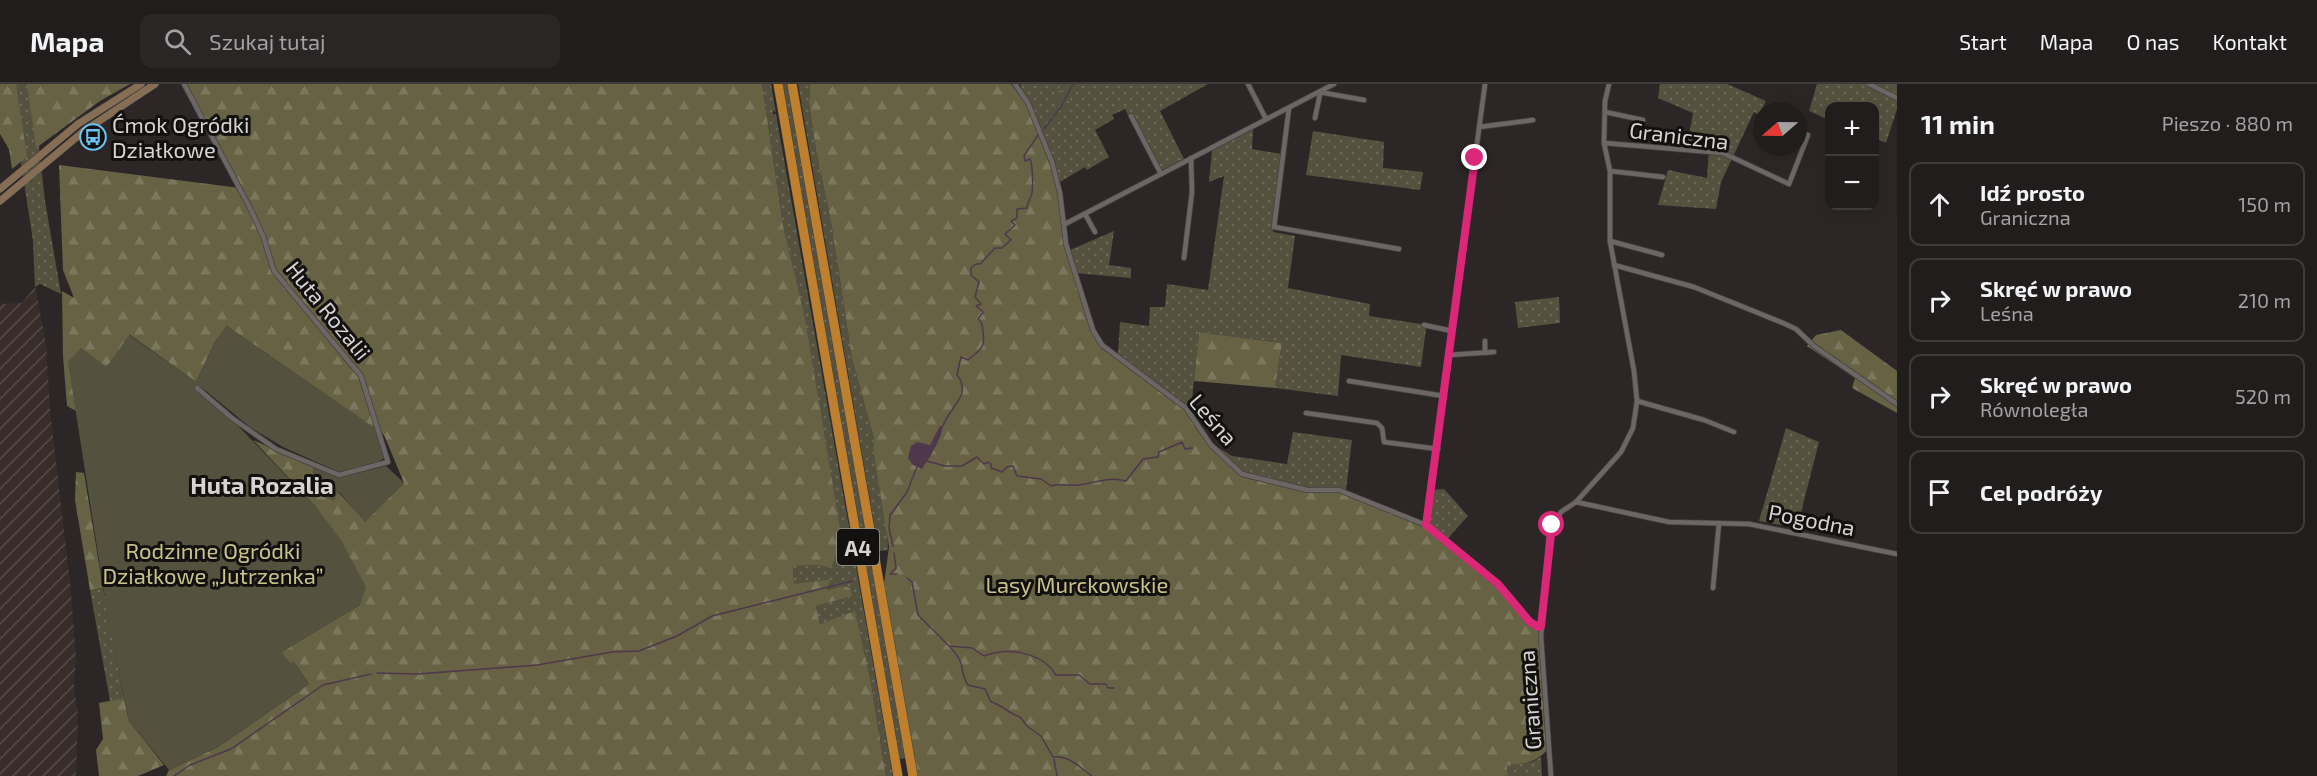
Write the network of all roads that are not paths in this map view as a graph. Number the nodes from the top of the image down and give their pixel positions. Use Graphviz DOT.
graph roads {
  1 [pos="141,84"];
  2 [pos="155,84"];
  3 [pos="184,84"];
  4 [pos="778,84"];
  5 [pos="792,84"];
  6 [pos="1015,84"];
  7 [pos="1248,84"];
  8 [pos="1334,84"];
  9 [pos="1485,84"];
  10 [pos="1609,84"];
  11 [pos="1869,84"];
  12 [pos="1319,93"];
  13 [pos="1897,98"];
  14 [pos="1364,100"];
  15 [pos="1289,108"];
  16 [pos="1605,112"];
  17 [pos="1131,116"];
  18 [pos="1315,118"];
  19 [pos="1266,119"];
  20 [pos="1533,120"];
  21 [pos="1643,120"];
  22 [pos="1479,127"];
  23 [pos="1604,143"];
  24 [pos="1800,156"];
  25 [pos="1191,158"];
  26 [pos="1610,171"];
  27 [pos="1161,174"];
  28 [pos="1663,177"];
  29 [pos="0,189"];
  30 [pos="0,201"];
  31 [pos="1085,214"];
  32 [pos="1065,224"];
  33 [pos="1095,232"];
  34 [pos="1610,241"];
  35 [pos="1399,249"];
  36 [pos="1662,255"];
  37 [pos="1184,258"];
  38 [pos="1614,265"];
  39 [pos="1424,325"];
  40 [pos="1452,331"];
  41 [pos="1485,341"];
  42 [pos="1494,352"];
  43 [pos="1485,353"];
  44 [pos="1449,355"];
  45 [pos="1349,381"];
  46 [pos="197,388"];
  47 [pos="1444,396"];
  48 [pos="1637,401"];
  49 [pos="1897,404"];
  50 [pos="1306,413"];
  51 [pos="1734,432"];
  52 [pos="1438,449"];
  53 [pos="1576,502"];
  54 [pos="1719,523"];
  55 [pos="1426,525"];
  56 [pos="1897,554"];
  57 [pos="1713,588"];
  58 [pos="1541,626"];
  59 [pos="898,776"];
  60 [pos="912,776"];
  61 [pos="1551,776"];
  1 -- 29 [label="street"];
  2 -- 30 [label="street"];
  3 -- 46 [label="street, Huta Rozalii"];
  4 -- 59 [label="highway, A4"];
  5 -- 60 [label="highway, A4"];
  6 -- 32 [label="street, Leśna"];
  7 -- 19 [label="street"];
  8 -- 12 [label="street"];
  9 -- 22 [label="street"];
  10 -- 16 [label="street, Graniczna"];
  11 -- 13 [label="street"];
  12 -- 14 [label="street"];
  12 -- 15 [label="street"];
  12 -- 18 [label="street"];
  15 -- 19 [label="street"];
  15 -- 35 [label="street"];
  16 -- 21 [label="street, Graniczna"];
  16 -- 23 [label="street, Graniczna"];
  17 -- 27 [label="street"];
  19 -- 25 [label="street"];
  20 -- 22 [label="street"];
  22 -- 40 [label="street"];
  23 -- 24 [label="street, Graniczna"];
  23 -- 26 [label="street, Graniczna"];
  25 -- 27 [label="street"];
  25 -- 37 [label="street"];
  26 -- 28 [label="street, Graniczna"];
  26 -- 34 [label="street, Graniczna"];
  27 -- 31 [label="street"];
  31 -- 32 [label="street"];
  31 -- 33 [label="street"];
  32 -- 55 [label="street, Leśna"];
  34 -- 36 [label="street"];
  34 -- 38 [label="street, Graniczna"];
  38 -- 48 [label="street, Graniczna"];
  38 -- 49 [label="street"];
  39 -- 40 [label="street"];
  40 -- 44 [label="street"];
  41 -- 43 [label="street"];
  42 -- 43 [label="street"];
  43 -- 44 [label="street"];
  44 -- 47 [label="street"];
  45 -- 47 [label="street"];
  47 -- 52 [label="street"];
  48 -- 51 [label="street"];
  48 -- 53 [label="street, Graniczna"];
  50 -- 52 [label="street"];
  52 -- 55 [label="street"];
  53 -- 54 [label="street, Pogodna"];
  53 -- 58 [label="street, Graniczna"];
  54 -- 56 [label="street, Pogodna"];
  54 -- 57 [label="street"];
  55 -- 58 [label="street, Leśna"];
  58 -- 61 [label="street, Graniczna"];
}
